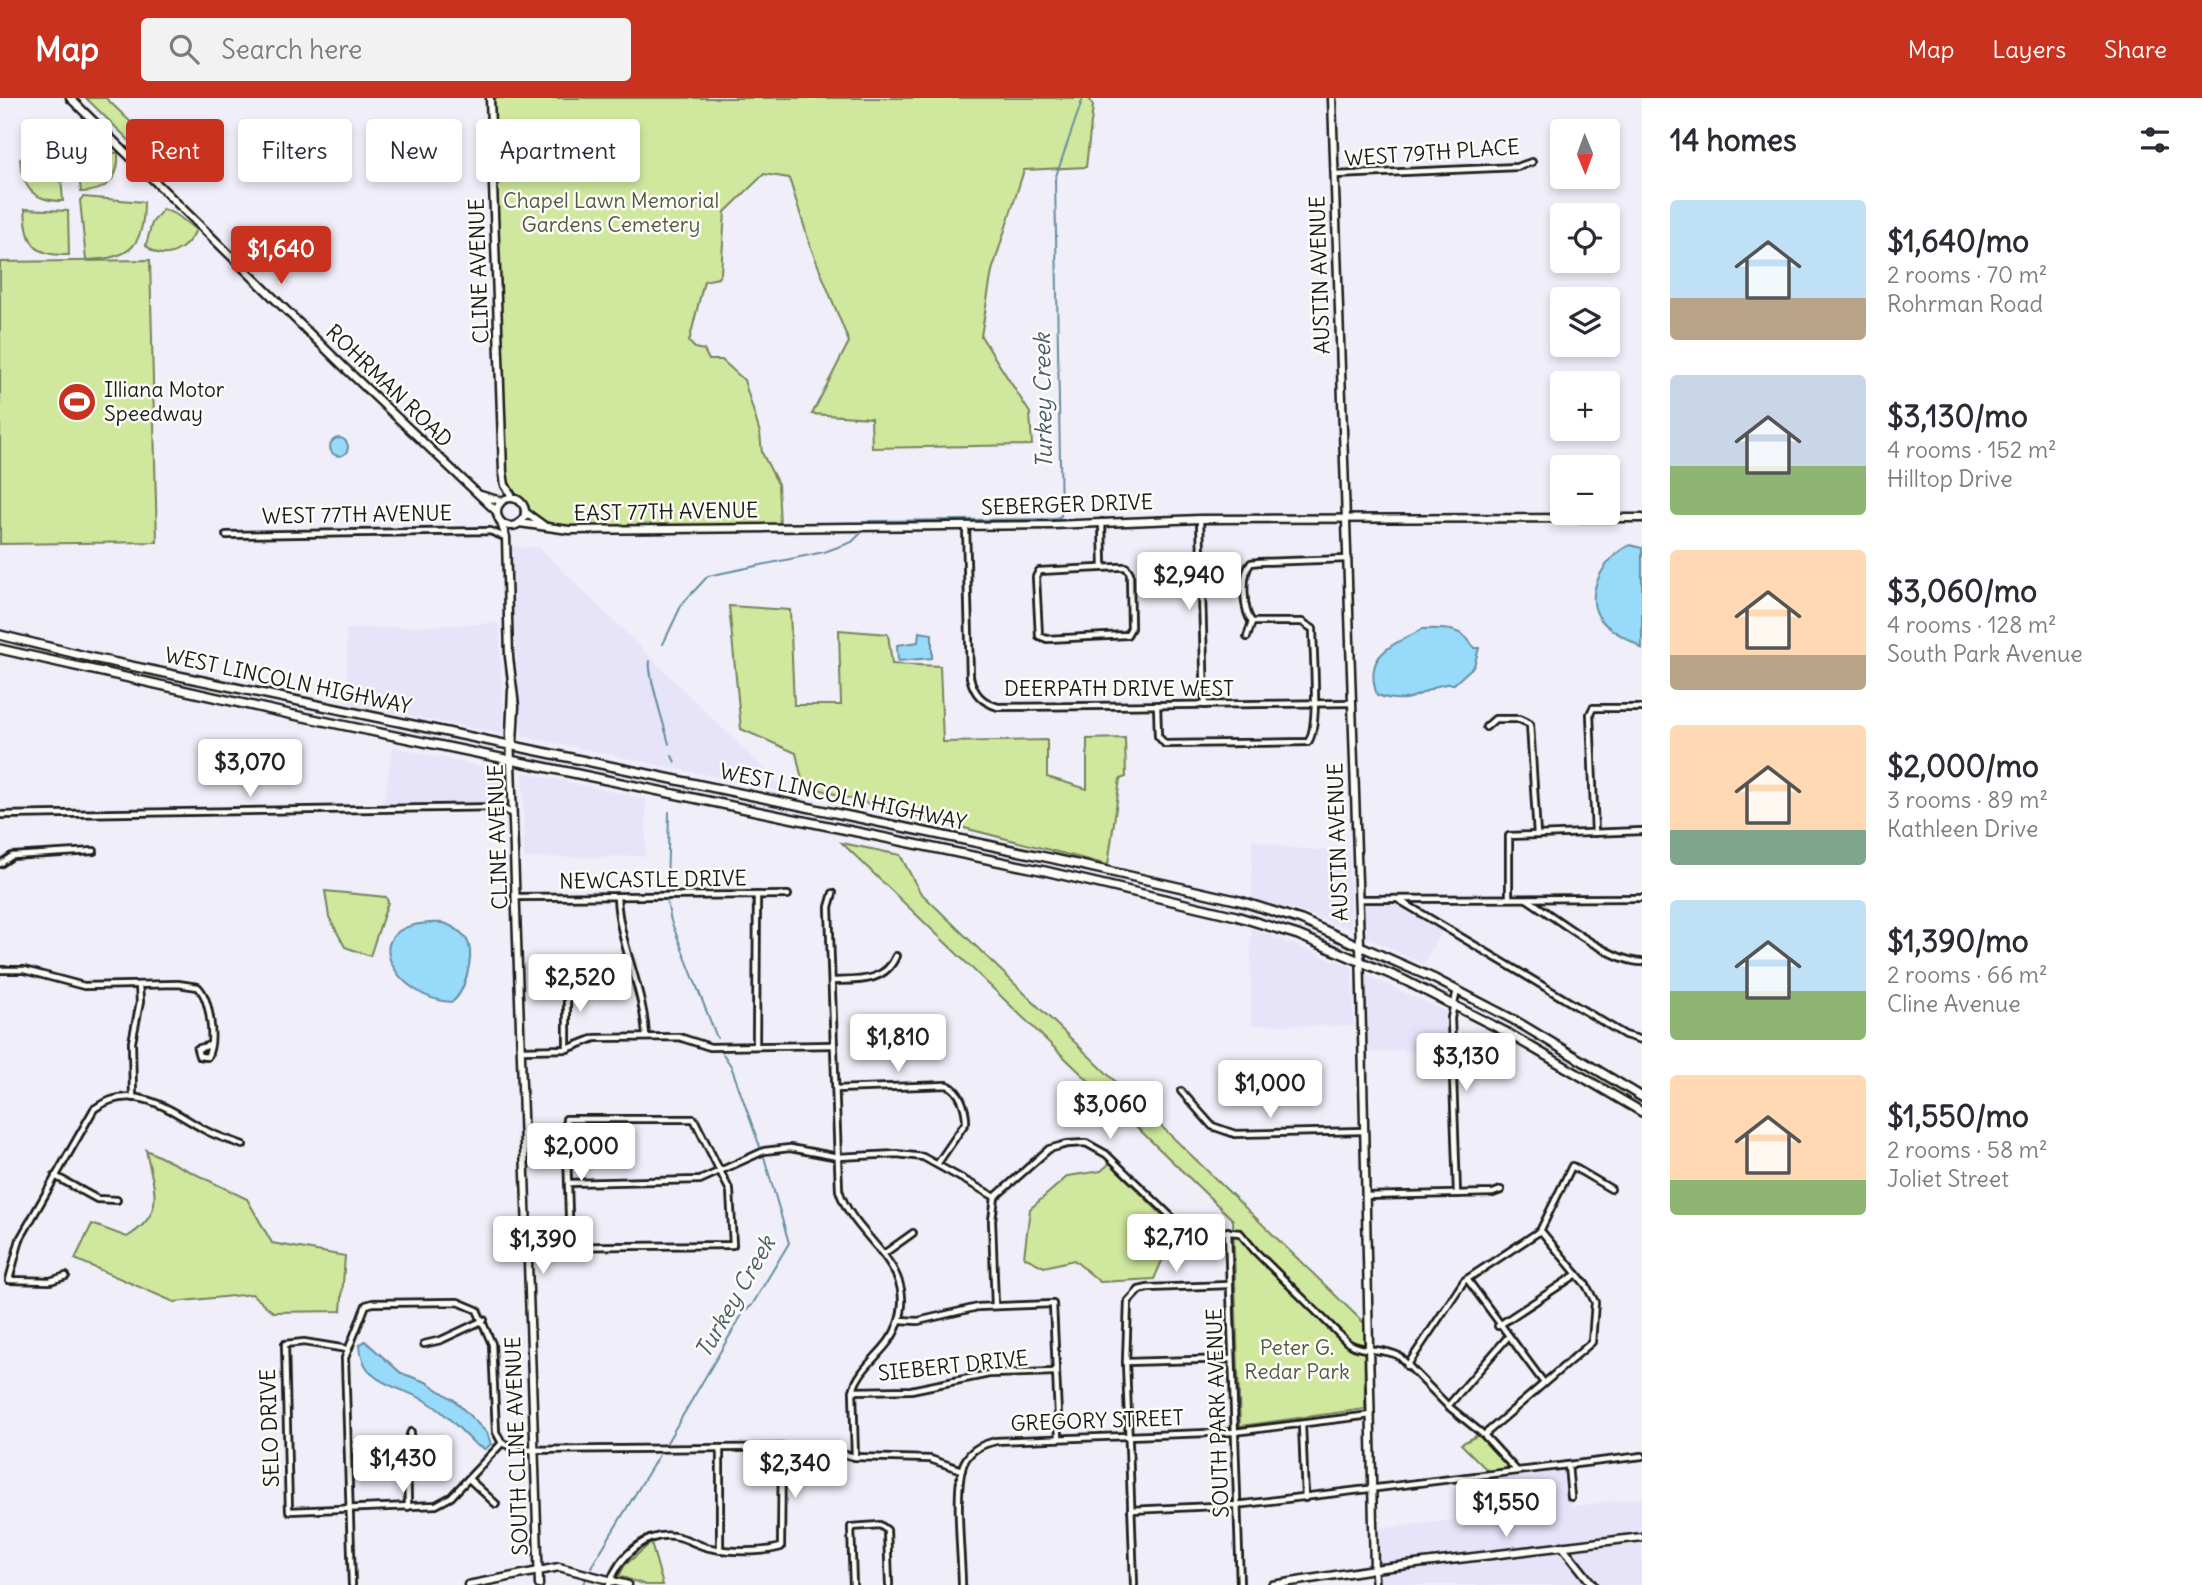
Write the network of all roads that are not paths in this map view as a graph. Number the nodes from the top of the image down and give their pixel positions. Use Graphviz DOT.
graph roads {
  1 [pos="70,98"];
  2 [pos="490,98"];
  3 [pos="1332,98"];
  4 [pos="1532,162"];
  5 [pos="1335,175"];
  6 [pos="505,485"];
  7 [pos="474,493"];
  8 [pos="513,498"];
  9 [pos="501,501"];
  10 [pos="496,511"];
  11 [pos="525,512"];
  12 [pos="1642,518"];
  13 [pos="1200,519"];
  14 [pos="500,522"];
  15 [pos="1102,522"];
  16 [pos="1346,522"];
  17 [pos="518,524"];
  18 [pos="545,526"];
  19 [pos="966,526"];
  20 [pos="789,528"];
  21 [pos="490,531"];
  22 [pos="226,534"];
  23 [pos="506,537"];
  24 [pos="1347,559"];
  25 [pos="1103,567"];
  26 [pos="1252,622"];
  27 [pos="0,635"];
  28 [pos="1247,637"];
  29 [pos="0,649"];
  30 [pos="1351,703"];
  31 [pos="1315,704"];
  32 [pos="1157,705"];
  33 [pos="1205,705"];
  34 [pos="1642,708"];
  35 [pos="1486,727"];
  36 [pos="512,746"];
  37 [pos="513,760"];
  38 [pos="514,797"];
  39 [pos="501,807"];
  40 [pos="0,815"];
  41 [pos="515,816"];
  42 [pos="1642,831"];
  43 [pos="1595,833"];
  44 [pos="1537,835"];
  45 [pos="94,851"];
  46 [pos="1,862"];
  47 [pos="833,893"];
  48 [pos="757,895"];
  49 [pos="789,895"];
  50 [pos="617,897"];
  51 [pos="517,898"];
  52 [pos="1509,898"];
  53 [pos="1642,898"];
  54 [pos="1358,899"];
  55 [pos="1527,899"];
  56 [pos="1398,900"];
  57 [pos="1360,944"];
  58 [pos="896,956"];
  59 [pos="1359,959"];
  60 [pos="1642,962"];
  61 [pos="0,970"];
  62 [pos="567,980"];
  63 [pos="832,981"];
  64 [pos="139,985"];
  65 [pos="1457,990"];
  66 [pos="1452,1003"];
  67 [pos="646,1037"];
  68 [pos="1642,1040"];
  69 [pos="210,1045"];
  70 [pos="834,1045"];
  71 [pos="756,1046"];
  72 [pos="568,1049"];
  73 [pos="523,1050"];
  74 [pos="836,1089"];
  75 [pos="1181,1091"];
  76 [pos="1642,1097"];
  77 [pos="132,1098"];
  78 [pos="1642,1112"];
  79 [pos="1364,1131"];
  80 [pos="243,1145"];
  81 [pos="838,1157"];
  82 [pos="938,1163"];
  83 [pos="721,1171"];
  84 [pos="55,1176"];
  85 [pos="568,1182"];
  86 [pos="1611,1189"];
  87 [pos="1502,1190"];
  88 [pos="1457,1194"];
  89 [pos="1365,1196"];
  90 [pos="995,1197"];
  91 [pos="117,1200"];
  92 [pos="1228,1231"];
  93 [pos="1540,1231"];
  94 [pos="913,1233"];
  95 [pos="529,1247"];
  96 [pos="570,1247"];
  97 [pos="885,1253"];
  98 [pos="1577,1274"];
  99 [pos="66,1276"];
  100 [pos="1467,1279"];
  101 [pos="1229,1285"];
  102 [pos="530,1306"];
  103 [pos="995,1306"];
  104 [pos="484,1320"];
  105 [pos="900,1320"];
  106 [pos="1498,1326"];
  107 [pos="1507,1338"];
  108 [pos="424,1344"];
  109 [pos="347,1349"];
  110 [pos="1369,1349"];
  111 [pos="1232,1359"];
  112 [pos="1126,1362"];
  113 [pos="1407,1366"];
  114 [pos="1056,1372"];
  115 [pos="1544,1384"];
  116 [pos="853,1391"];
  117 [pos="1448,1406"];
  118 [pos="1371,1415"];
  119 [pos="1302,1424"];
  120 [pos="411,1432"];
  121 [pos="1234,1432"];
  122 [pos="1484,1435"];
  123 [pos="1129,1437"];
  124 [pos="1059,1438"];
  125 [pos="502,1443"];
  126 [pos="782,1449"];
  127 [pos="720,1450"];
  128 [pos="534,1451"];
  129 [pos="1642,1456"];
  130 [pos="855,1457"];
  131 [pos="1568,1465"];
  132 [pos="962,1470"];
  133 [pos="1517,1471"];
  134 [pos="469,1479"];
  135 [pos="1373,1489"];
  136 [pos="1571,1497"];
  137 [pos="1304,1498"];
  138 [pos="495,1504"];
  139 [pos="1236,1505"];
  140 [pos="408,1507"];
  141 [pos="349,1509"];
  142 [pos="1131,1510"];
  143 [pos="1642,1536"];
  144 [pos="1562,1546"];
  145 [pos="720,1550"];
  146 [pos="539,1569"];
  147 [pos="1374,1569"];
  148 [pos="610,1582"];
  149 [pos="352,1585"];
  150 [pos="468,1585"];
  151 [pos="539,1585"];
  152 [pos="628,1585"];
  153 [pos="853,1585"];
  154 [pos="889,1585"];
  155 [pos="962,1585"];
  156 [pos="1134,1585"];
  157 [pos="1240,1585"];
  158 [pos="1272,1585"];
  159 [pos="1375,1585"];
  160 [pos="1593,1585"];
  1 -- 7 [label="street, ROHRMAN ROAD"];
  2 -- 6 [label="street, CLINE AVENUE"];
  3 -- 5 [label="street, AUSTIN AVENUE"];
  4 -- 5 [label="street, WEST 79TH PLACE"];
  5 -- 16 [label="street, AUSTIN AVENUE"];
  6 -- 8 [label="street, CLINE AVENUE"];
  6 -- 9 [label="street, CLINE AVENUE"];
  7 -- 9 [label="street, ROHRMAN ROAD"];
  7 -- 10 [label="street, ROHRMAN ROAD"];
  8 -- 9 [label="street"];
  8 -- 11 [label="street"];
  9 -- 10 [label="street"];
  10 -- 14 [label="street"];
  11 -- 17 [label="street"];
  11 -- 18 [label="street, EAST 77TH AVENUE"];
  12 -- 16 [label="street"];
  13 -- 15 [label="street, SEBERGER DRIVE"];
  13 -- 16 [label="street, SEBERGER DRIVE"];
  13 -- 33 [label="street"];
  14 -- 17 [label="street"];
  14 -- 21 [label="street"];
  14 -- 23 [label="street, CLINE AVENUE"];
  15 -- 19 [label="street, SEBERGER DRIVE"];
  15 -- 25 [label="street"];
  16 -- 24 [label="street, AUSTIN AVENUE"];
  17 -- 18 [label="street, EAST 77TH AVENUE"];
  17 -- 23 [label="street"];
  18 -- 20 [label="street, EAST 77TH AVENUE"];
  19 -- 20 [label="street, SEBERGER DRIVE"];
  19 -- 32 [label="street, DEERPATH DRIVE WEST"];
  21 -- 22 [label="street, WEST 77TH AVENUE"];
  21 -- 23 [label="street, WEST 77TH AVENUE"];
  23 -- 36 [label="street, CLINE AVENUE"];
  24 -- 26 [label="street"];
  24 -- 30 [label="street, AUSTIN AVENUE"];
  25 -- 25 [label="street"];
  26 -- 28 [label="street"];
  26 -- 31 [label="street"];
  27 -- 36 [label="main road, WEST LINCOLN HIGHWAY"];
  29 -- 37 [label="main road, WEST LINCOLN HIGHWAY"];
  30 -- 31 [label="street, DEERPATH DRIVE WEST"];
  30 -- 54 [label="street, AUSTIN AVENUE"];
  31 -- 32 [label="street"];
  31 -- 33 [label="street, DEERPATH DRIVE WEST"];
  32 -- 33 [label="street, DEERPATH DRIVE WEST"];
  34 -- 43 [label="street"];
  35 -- 44 [label="street"];
  36 -- 37 [label="street, CLINE AVENUE"];
  36 -- 57 [label="main road, WEST LINCOLN HIGHWAY"];
  37 -- 38 [label="street, CLINE AVENUE"];
  37 -- 59 [label="main road, WEST LINCOLN HIGHWAY"];
  38 -- 39 [label="street"];
  38 -- 41 [label="street, CLINE AVENUE"];
  39 -- 40 [label="street"];
  39 -- 41 [label="street"];
  41 -- 51 [label="street, CLINE AVENUE"];
  42 -- 43 [label="street"];
  43 -- 44 [label="street"];
  44 -- 52 [label="street"];
  45 -- 46 [label="street"];
  47 -- 63 [label="street"];
  48 -- 49 [label="street, NEWCASTLE DRIVE"];
  48 -- 50 [label="street, NEWCASTLE DRIVE"];
  48 -- 71 [label="street"];
  50 -- 51 [label="street, NEWCASTLE DRIVE"];
  50 -- 67 [label="street"];
  51 -- 73 [label="street, CLINE AVENUE"];
  52 -- 55 [label="street"];
  52 -- 56 [label="street"];
  53 -- 55 [label="street"];
  54 -- 56 [label="street"];
  54 -- 57 [label="street, AUSTIN AVENUE"];
  55 -- 60 [label="street"];
  56 -- 68 [label="street"];
  57 -- 59 [label="street, AUSTIN AVENUE"];
  57 -- 65 [label="main road, WEST LINCOLN HIGHWAY"];
  58 -- 63 [label="street"];
  59 -- 66 [label="main road, WEST LINCOLN HIGHWAY"];
  59 -- 79 [label="street, AUSTIN AVENUE"];
  61 -- 64 [label="street"];
  62 -- 72 [label="street"];
  63 -- 70 [label="street"];
  64 -- 69 [label="street"];
  64 -- 77 [label="street"];
  65 -- 66 [label="street"];
  65 -- 76 [label="main road, WEST LINCOLN HIGHWAY"];
  66 -- 78 [label="main road, WEST LINCOLN HIGHWAY"];
  66 -- 88 [label="street"];
  67 -- 71 [label="street"];
  67 -- 72 [label="street"];
  70 -- 71 [label="street"];
  70 -- 74 [label="street"];
  72 -- 73 [label="street"];
  73 -- 95 [label="street, CLINE AVENUE"];
  74 -- 81 [label="street"];
  74 -- 82 [label="street"];
  75 -- 79 [label="street"];
  77 -- 80 [label="street"];
  77 -- 84 [label="street"];
  79 -- 89 [label="street, AUSTIN AVENUE"];
  81 -- 82 [label="street"];
  81 -- 83 [label="street"];
  81 -- 97 [label="street"];
  82 -- 90 [label="street"];
  83 -- 85 [label="street"];
  83 -- 85 [label="street"];
  83 -- 96 [label="street"];
  84 -- 91 [label="street"];
  84 -- 99 [label="street"];
  85 -- 96 [label="street"];
  86 -- 93 [label="street"];
  87 -- 88 [label="street"];
  88 -- 89 [label="street"];
  89 -- 110 [label="street, AUSTIN AVENUE"];
  90 -- 92 [label="street"];
  90 -- 103 [label="street"];
  92 -- 101 [label="street, SOUTH PARK AVENUE"];
  92 -- 110 [label="street"];
  93 -- 98 [label="street"];
  93 -- 100 [label="street"];
  94 -- 97 [label="street"];
  95 -- 96 [label="street"];
  95 -- 102 [label="street, CLINE AVENUE"];
  97 -- 105 [label="street"];
  98 -- 106 [label="street"];
  98 -- 115 [label="street"];
  100 -- 106 [label="street"];
  100 -- 113 [label="street"];
  101 -- 111 [label="street, SOUTH PARK AVENUE"];
  101 -- 112 [label="street"];
  102 -- 128 [label="street, SOUTH CLINE AVENUE"];
  103 -- 105 [label="street"];
  103 -- 114 [label="street"];
  104 -- 108 [label="street"];
  104 -- 109 [label="street"];
  104 -- 125 [label="street"];
  105 -- 116 [label="street"];
  106 -- 107 [label="street"];
  107 -- 115 [label="street"];
  107 -- 117 [label="street"];
  109 -- 141 [label="street"];
  109 -- 141 [label="street, SELO DRIVE"];
  110 -- 113 [label="street"];
  110 -- 118 [label="street, AUSTIN AVENUE"];
  111 -- 112 [label="street"];
  111 -- 121 [label="street, SOUTH PARK AVENUE"];
  112 -- 123 [label="street"];
  113 -- 117 [label="street"];
  114 -- 116 [label="street, SIEBERT DRIVE"];
  114 -- 124 [label="street"];
  115 -- 122 [label="street"];
  116 -- 130 [label="street"];
  117 -- 122 [label="street"];
  118 -- 119 [label="street, GREGORY STREET"];
  118 -- 135 [label="street, AUSTIN AVENUE"];
  119 -- 121 [label="street, GREGORY STREET"];
  119 -- 137 [label="street"];
  120 -- 140 [label="street"];
  121 -- 123 [label="street, GREGORY STREET"];
  121 -- 139 [label="street, SOUTH PARK AVENUE"];
  122 -- 133 [label="street"];
  123 -- 124 [label="street, GREGORY STREET"];
  123 -- 142 [label="street"];
  124 -- 132 [label="street, GREGORY STREET"];
  125 -- 128 [label="street"];
  125 -- 134 [label="street"];
  126 -- 127 [label="street"];
  126 -- 130 [label="street"];
  126 -- 145 [label="street"];
  127 -- 128 [label="street"];
  127 -- 145 [label="street"];
  128 -- 146 [label="street, SOUTH CLINE AVENUE"];
  129 -- 131 [label="street"];
  130 -- 132 [label="street"];
  131 -- 133 [label="street"];
  131 -- 136 [label="street"];
  132 -- 155 [label="street"];
  133 -- 135 [label="street"];
  134 -- 138 [label="street"];
  134 -- 140 [label="street"];
  135 -- 137 [label="street"];
  135 -- 147 [label="street, AUSTIN AVENUE"];
  137 -- 139 [label="street"];
  139 -- 142 [label="street"];
  139 -- 157 [label="street, SOUTH PARK AVENUE"];
  140 -- 141 [label="street"];
  141 -- 149 [label="street"];
  142 -- 156 [label="street"];
  143 -- 144 [label="street"];
  144 -- 147 [label="street"];
  144 -- 160 [label="street"];
  145 -- 148 [label="street"];
  146 -- 148 [label="street"];
  146 -- 150 [label="street"];
  146 -- 151 [label="street, SOUTH CLINE AVENUE"];
  147 -- 158 [label="street"];
  147 -- 159 [label="street, AUSTIN AVENUE"];
  148 -- 152 [label="street"];
  153 -- 154 [label="street"];
}
